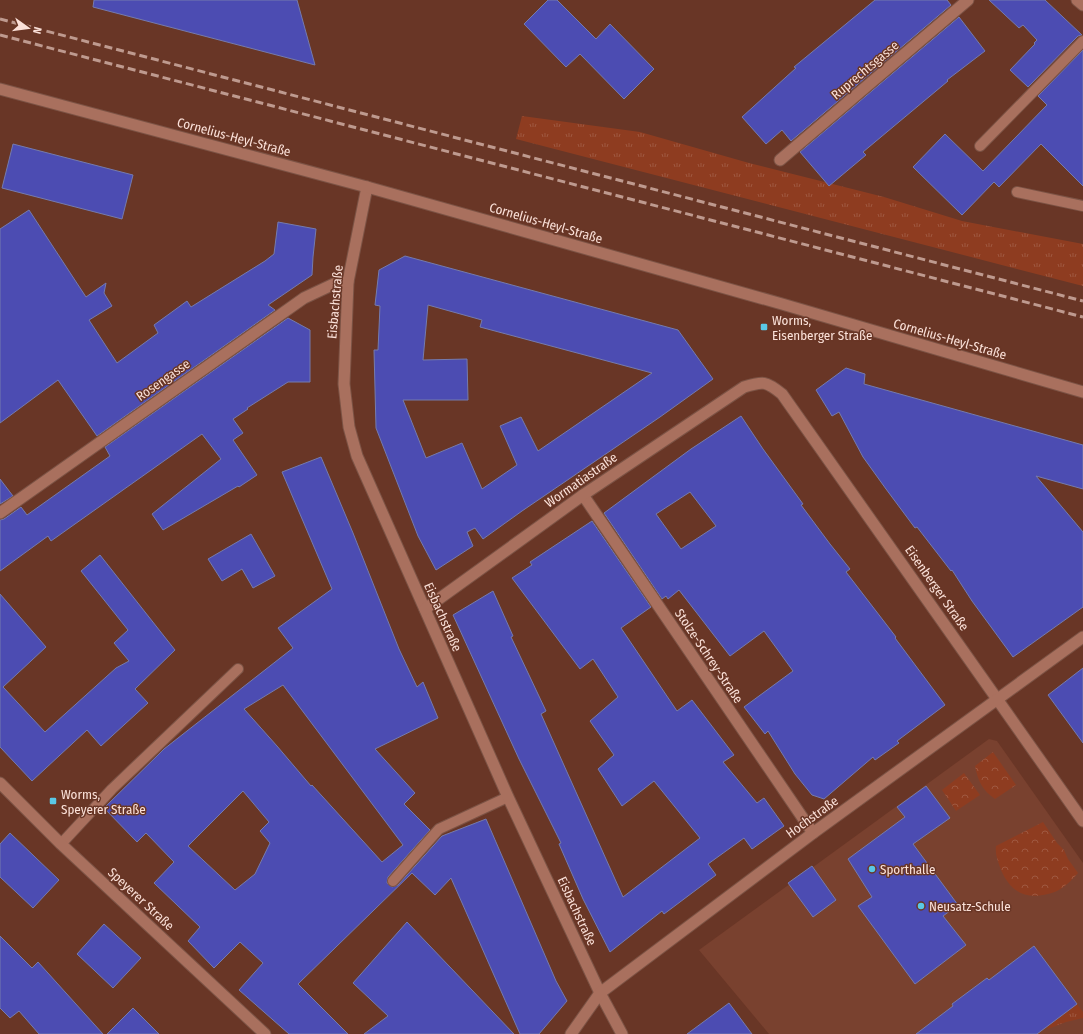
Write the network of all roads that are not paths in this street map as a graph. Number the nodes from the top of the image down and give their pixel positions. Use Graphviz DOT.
graph roads {
  1 [pos="968,0"];
  2 [pos="1077,0"];
  3 [pos="1083,5"];
  4 [pos="1083,41"];
  5 [pos="0,89"];
  6 [pos="980,146"];
  7 [pos="780,160"];
  8 [pos="367,187"];
  9 [pos="1017,192"];
  10 [pos="1083,206"];
  11 [pos="348,282"];
  12 [pos="758,382"];
  13 [pos="1083,392"];
  14 [pos="583,495"];
  15 [pos="0,513"];
  16 [pos="425,609"];
  17 [pos="1083,637"];
  18 [pos="238,669"];
  19 [pos="998,699"];
  20 [pos="0,783"];
  21 [pos="508,797"];
  22 [pos="1083,821"];
  23 [pos="813,833"];
  24 [pos="61,844"];
  25 [pos="393,881"];
  26 [pos="600,993"];
  27 [pos="264,1034"];
  28 [pos="571,1034"];
  29 [pos="622,1034"];
  1 -- 7 [label="street, Ruprechtsgasse"];
  2 -- 3 [label="street"];
  4 -- 6 [label="lane"];
  5 -- 8 [label="street, Cornelius-Heyl-Straße"];
  8 -- 11 [label="street, Eisbachstraße"];
  8 -- 13 [label="street, Cornelius-Heyl-Straße"];
  9 -- 10 [label="lane"];
  11 -- 15 [label="street, Rosengasse"];
  11 -- 16 [label="street, Eisbachstraße"];
  12 -- 14 [label="street, Wormatiastraße"];
  12 -- 19 [label="street, Eisenberger Straße"];
  14 -- 16 [label="street, Wormatiastraße"];
  14 -- 23 [label="street, Stolze-Schrey-Straße"];
  16 -- 21 [label="street, Eisbachstraße"];
  17 -- 19 [label="street, Hochstraße"];
  18 -- 24 [label="lane"];
  19 -- 22 [label="street, Eisenberger Straße"];
  19 -- 23 [label="street, Hochstraße"];
  20 -- 24 [label="street, Speyerer Straße"];
  21 -- 25 [label="lane"];
  21 -- 26 [label="street, Eisbachstraße"];
  23 -- 26 [label="street, Hochstraße"];
  24 -- 27 [label="street, Speyerer Straße"];
  26 -- 28 [label="street, Hochstraße"];
  26 -- 29 [label="street, Eisbachstraße"];
}
